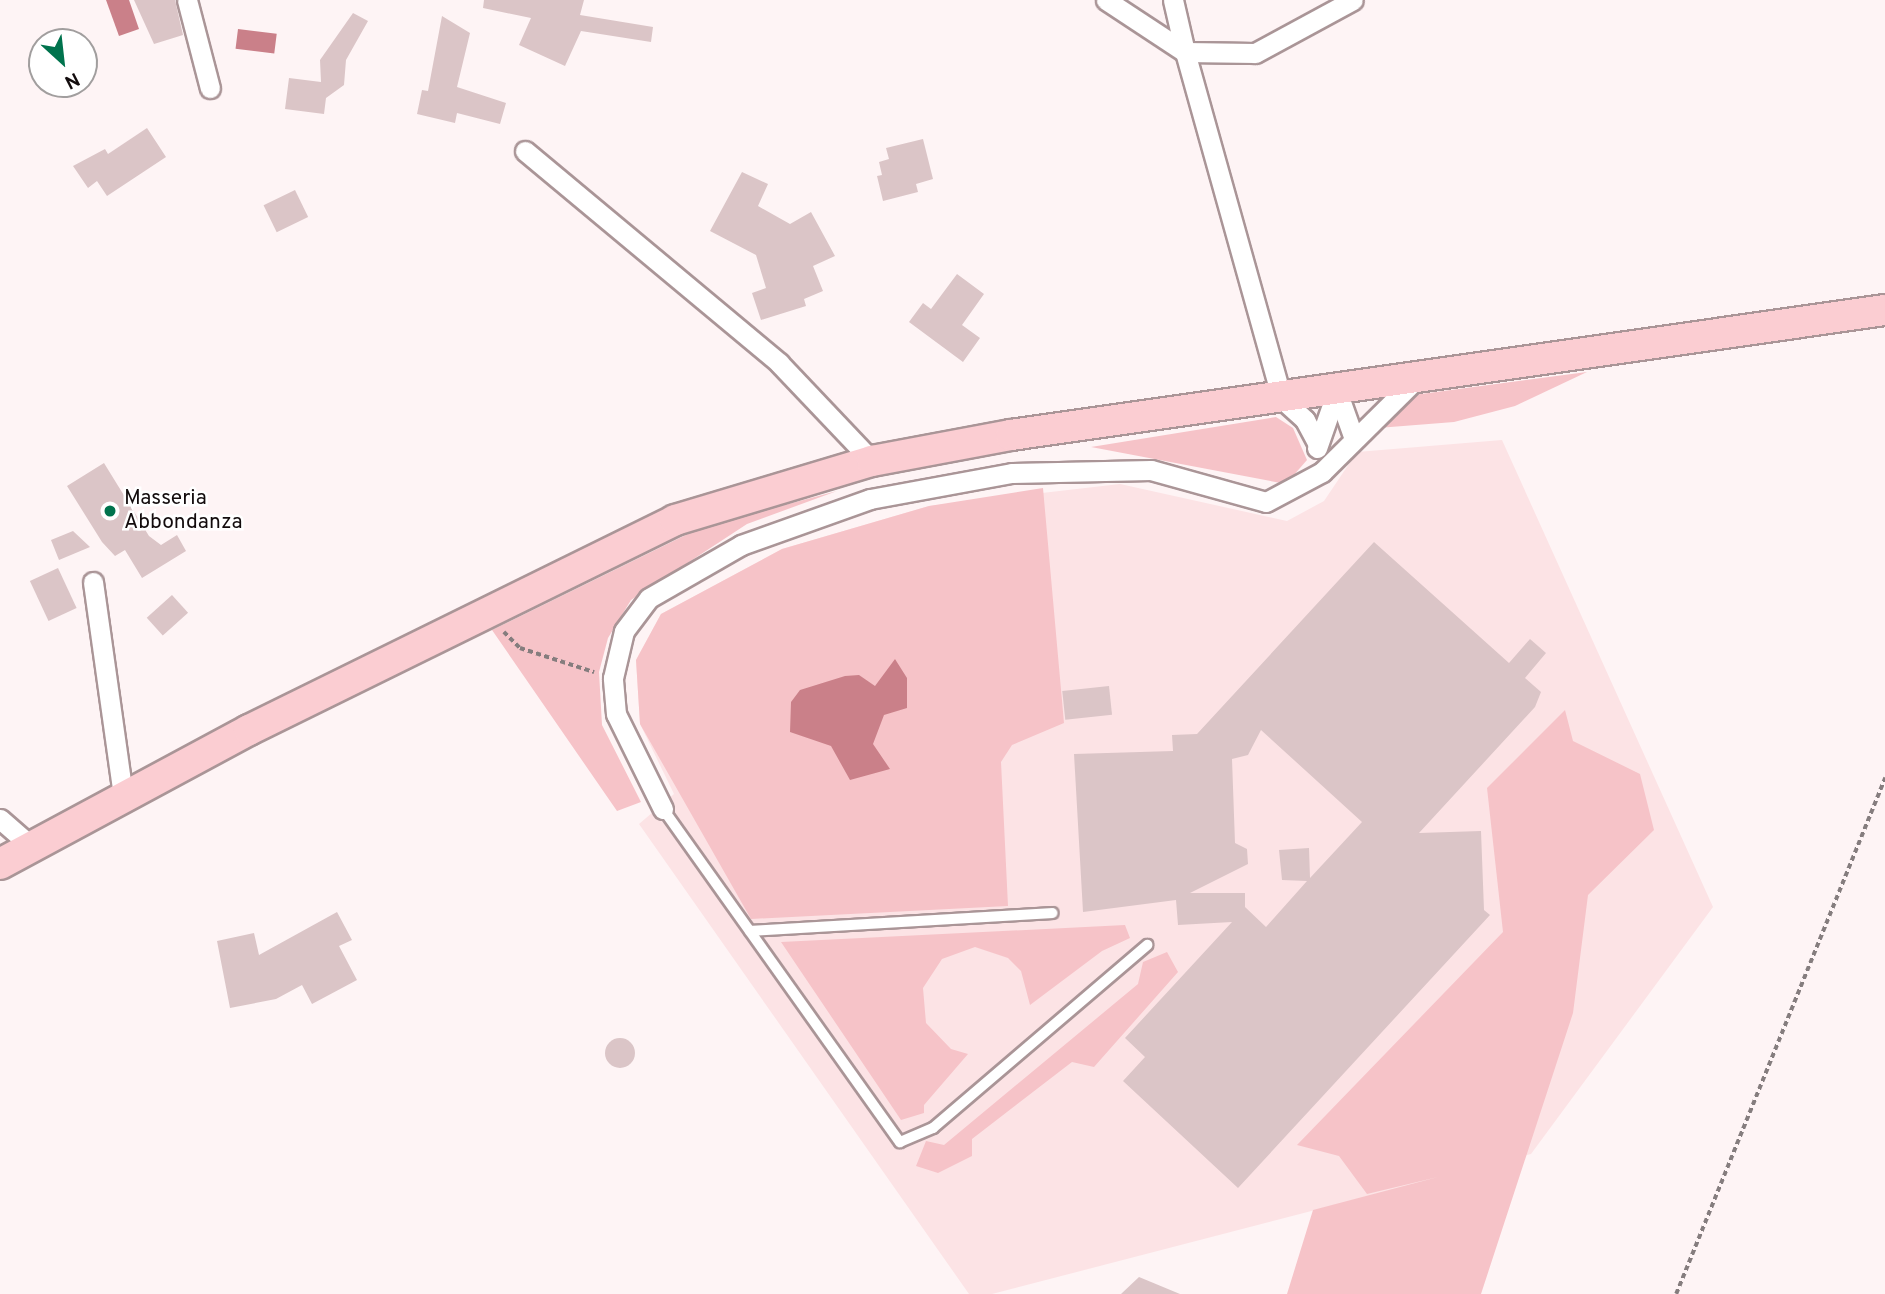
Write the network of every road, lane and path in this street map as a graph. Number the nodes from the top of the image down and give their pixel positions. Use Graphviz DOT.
graph roads {
  1 [pos="187,0"];
  2 [pos="1106,0"];
  3 [pos="1173,0"];
  4 [pos="1353,0"];
  5 [pos="1185,52"];
  6 [pos="210,88"];
  7 [pos="525,151"];
  8 [pos="1885,310"];
  9 [pos="1416,379"];
  10 [pos="1337,391"];
  11 [pos="1282,399"];
  12 [pos="1353,436"];
  13 [pos="1318,444"];
  14 [pos="872,461"];
  15 [pos="1319,475"];
  16 [pos="93,582"];
  17 [pos="486,613"];
  18 [pos="613,678"];
  19 [pos="1885,778"];
  20 [pos="123,795"];
  21 [pos="663,809"];
  22 [pos="0,819"];
  23 [pos="29,844"];
  24 [pos="0,863"];
  25 [pos="1052,913"];
  26 [pos="750,931"];
  27 [pos="1147,945"];
  28 [pos="1676,1294"];
  1 -- 6 [label="street"];
  2 -- 5 [label="street"];
  3 -- 5 [label="street"];
  4 -- 5 [label="street"];
  5 -- 11 [label="street"];
  7 -- 14 [label="street"];
  8 -- 9 [label="main road"];
  9 -- 10 [label="main road"];
  9 -- 12 [label="street"];
  10 -- 11 [label="main road"];
  10 -- 12 [label="street"];
  10 -- 13 [label="street"];
  11 -- 13 [label="street"];
  11 -- 14 [label="main road"];
  12 -- 15 [label="street"];
  13 -- 15 [label="street"];
  14 -- 17 [label="main road"];
  15 -- 18 [label="street"];
  16 -- 20 [label="street"];
  17 -- 18 [label="path"];
  17 -- 20 [label="main road"];
  18 -- 21 [label="street"];
  19 -- 28 [label="path"];
  20 -- 23 [label="main road"];
  21 -- 26 [label="lane"];
  22 -- 23 [label="street"];
  23 -- 24 [label="main road"];
  25 -- 26 [label="lane"];
  26 -- 27 [label="lane"];
}
